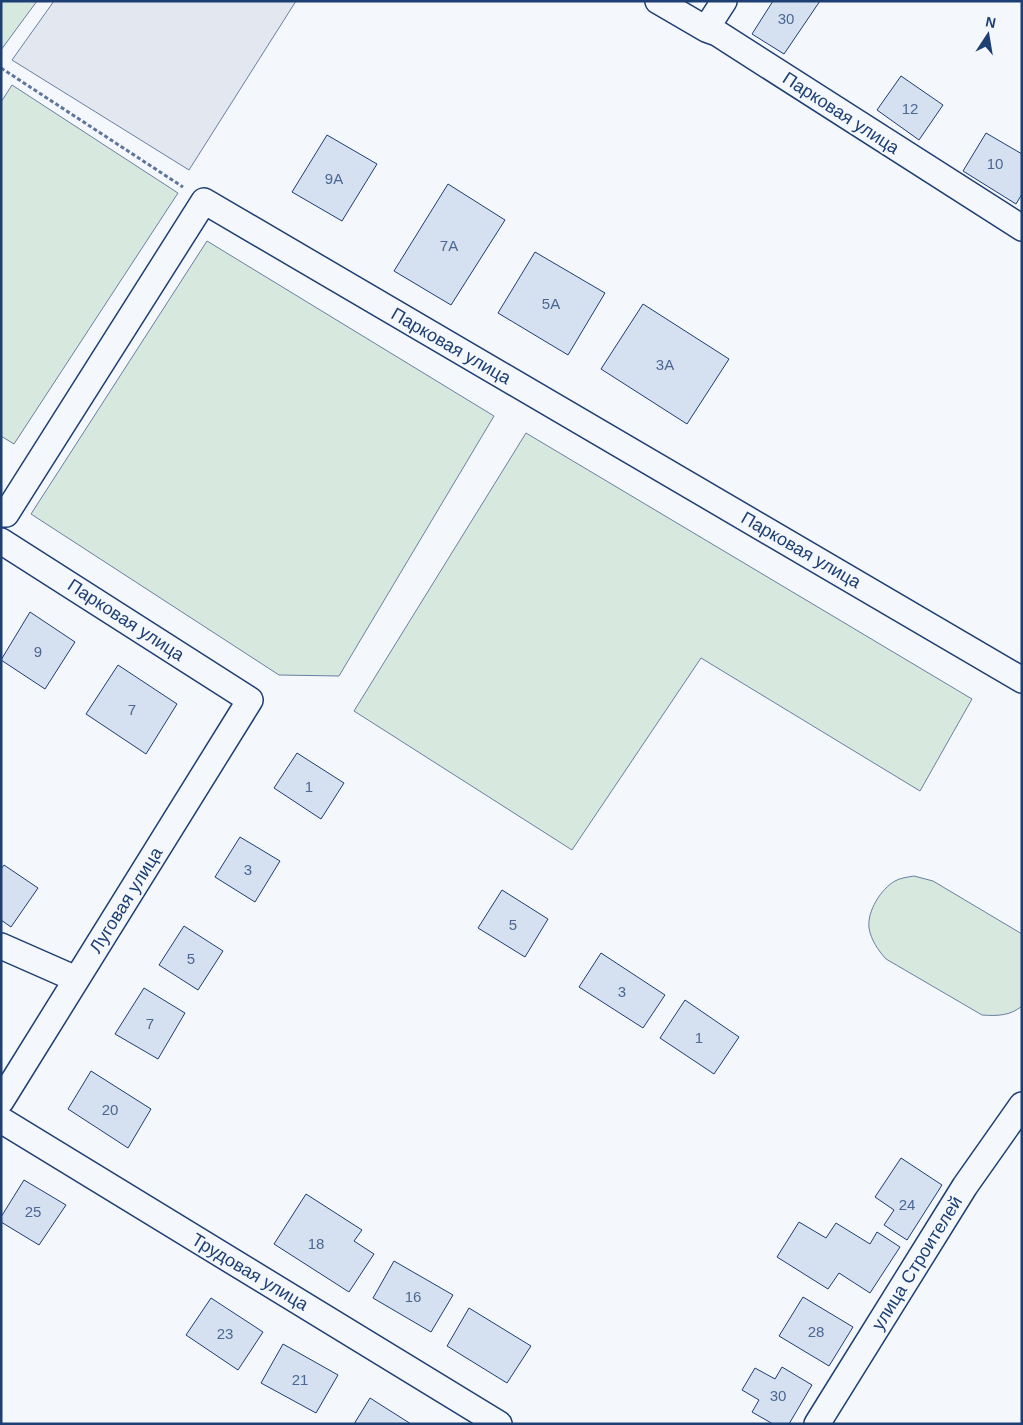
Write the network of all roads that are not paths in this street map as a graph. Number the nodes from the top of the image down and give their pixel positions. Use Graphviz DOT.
graph roads {
  1 [pos="658,1"];
  2 [pos="724,1"];
  3 [pos="706,29"];
  4 [pos="1022,228"];
  5 [pos="1,514"];
  6 [pos="1,541"];
  7 [pos="1022,680"];
  8 [pos="250,700"];
  9 [pos="1,946"];
  10 [pos="76,979"];
  11 [pos="1,1100"];
  12 [pos="1022,1105"];
  13 [pos="1,1120"];
  14 [pos="499,1424"];
  15 [pos="817,1424"];
  1 -- 3 [label="street, Парковая улица"];
  2 -- 3 [label="street"];
  3 -- 4 [label="street, Парковая улица"];
  5 -- 7 [label="street, Парковая улица"];
  6 -- 8 [label="street, Парковая улица"];
  8 -- 10 [label="street, Луговая улица"];
  9 -- 10 [label="street"];
  10 -- 11 [label="street, Луговая улица"];
  12 -- 15 [label="street, улица Строителей"];
  13 -- 14 [label="street, Трудовая улица"];
}
